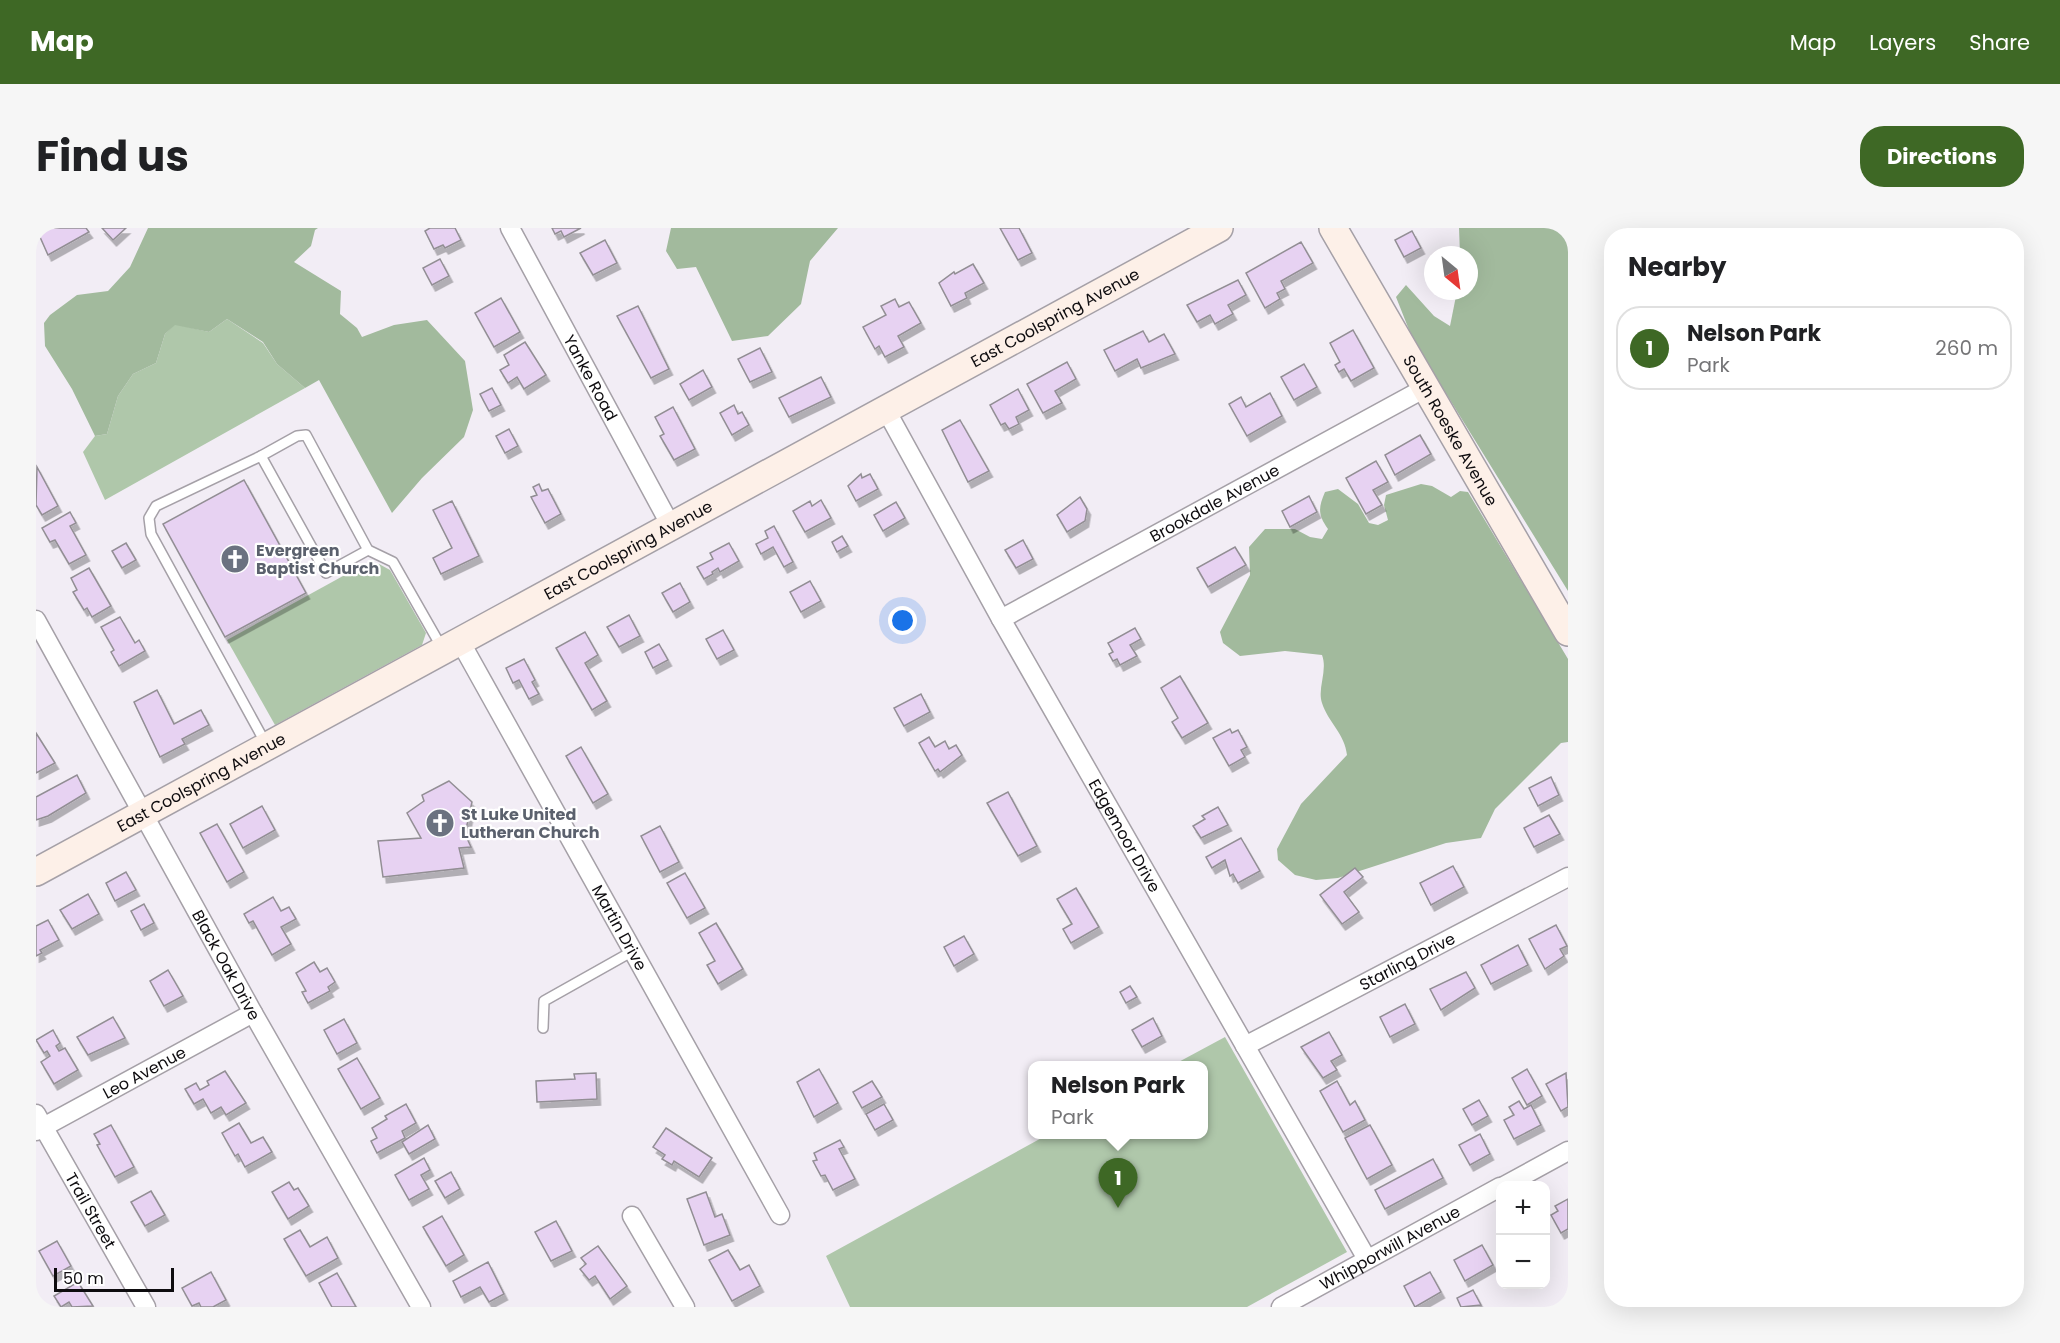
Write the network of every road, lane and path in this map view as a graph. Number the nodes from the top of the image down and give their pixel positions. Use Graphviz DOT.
graph roads {
  1 [pos="510,228"];
  2 [pos="1219,228"];
  3 [pos="1333,228"];
  4 [pos="1427,387"];
  5 [pos="886,410"];
  6 [pos="261,456"];
  7 [pos="671,526"];
  8 [pos="368,550"];
  9 [pos="36,620"];
  10 [pos="1001,620"];
  11 [pos="1568,632"];
  12 [pos="452,646"];
  13 [pos="267,746"];
  14 [pos="142,814"];
  15 [pos="36,872"];
  16 [pos="1568,877"];
  17 [pos="633,951"];
  18 [pos="253,1013"];
  19 [pos="543,1028"];
  20 [pos="1245,1046"];
  21 [pos="38,1124"];
  22 [pos="1568,1151"];
  23 [pos="1511,1181"];
  24 [pos="1496,1189"];
  25 [pos="780,1215"];
  26 [pos="632,1216"];
  27 [pos="1367,1259"];
  28 [pos="146,1307"];
  29 [pos="421,1307"];
  30 [pos="685,1307"];
  31 [pos="1281,1307"];
  1 -- 7 [label="street, Yanke Road"];
  2 -- 5 [label="street, East Coolspring Avenue"];
  3 -- 4 [label="street, South Roeske Avenue"];
  4 -- 10 [label="street, Brookdale Avenue"];
  4 -- 11 [label="street, South Roeske Avenue"];
  5 -- 7 [label="street, East Coolspring Avenue"];
  5 -- 10 [label="street, Edgemoor Drive"];
  6 -- 8 [label="lane"];
  6 -- 8 [label="lane"];
  6 -- 13 [label="lane"];
  7 -- 12 [label="street, East Coolspring Avenue"];
  8 -- 12 [label="lane"];
  9 -- 14 [label="street, Black Oak Drive"];
  10 -- 20 [label="street, Edgemoor Drive"];
  12 -- 13 [label="street, East Coolspring Avenue"];
  12 -- 17 [label="street, Martin Drive"];
  13 -- 14 [label="street, East Coolspring Avenue"];
  14 -- 15 [label="street, East Coolspring Avenue"];
  14 -- 18 [label="street, Black Oak Drive"];
  16 -- 20 [label="street, Starling Drive"];
  17 -- 19 [label="lane"];
  17 -- 25 [label="street, Martin Drive"];
  18 -- 21 [label="street, Leo Avenue"];
  18 -- 29 [label="street, Black Oak Drive"];
  20 -- 27 [label="street, Edgemoor Drive"];
  21 -- 28 [label="street, Trail Street"];
  22 -- 23 [label="street, Whipporwill Avenue"];
  24 -- 27 [label="street, Whipporwill Avenue"];
  26 -- 30 [label="street"];
  27 -- 31 [label="street, Whipporwill Avenue"];
}
